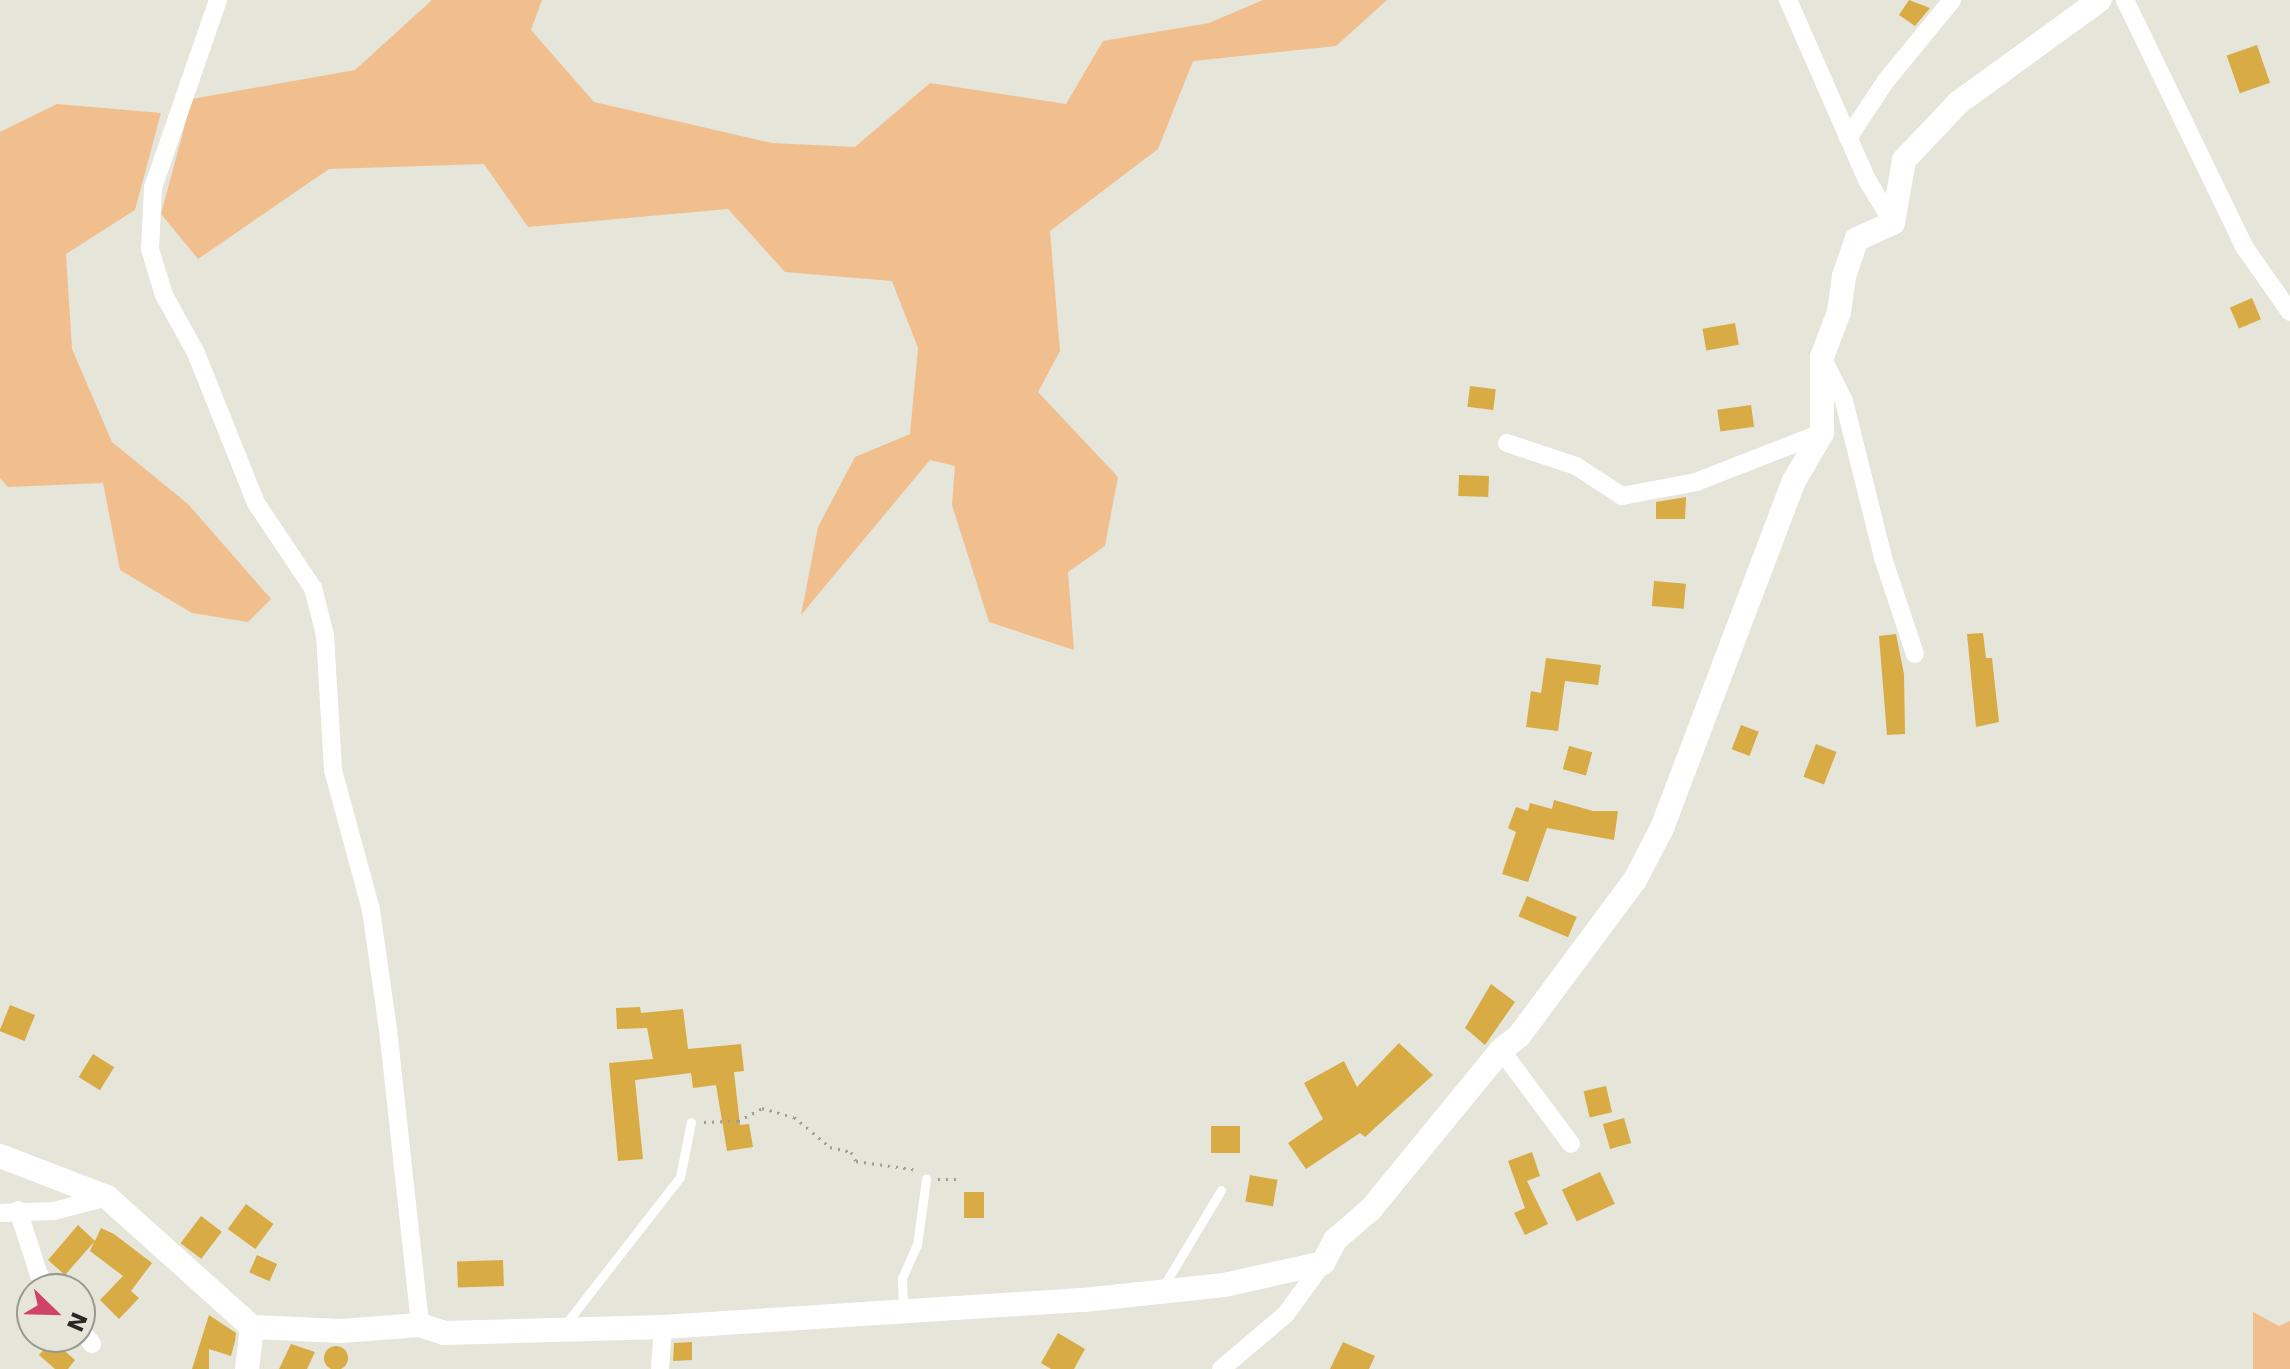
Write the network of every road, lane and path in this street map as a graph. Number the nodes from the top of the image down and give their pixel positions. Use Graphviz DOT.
graph roads {
  1 [pos="218,0"];
  2 [pos="1788,0"];
  3 [pos="1952,0"];
  4 [pos="2100,0"];
  5 [pos="2125,0"];
  6 [pos="1848,138"];
  7 [pos="1893,223"];
  8 [pos="2290,312"];
  9 [pos="1822,357"];
  10 [pos="1822,433"];
  11 [pos="1507,443"];
  12 [pos="1915,654"];
  13 [pos="1501,1050"];
  14 [pos="691,1122"];
  15 [pos="1571,1144"];
  16 [pos="0,1156"];
  17 [pos="926,1179"];
  18 [pos="958,1179"];
  19 [pos="1221,1190"];
  20 [pos="107,1197"];
  21 [pos="9,1211"];
  22 [pos="1323,1263"];
  23 [pos="38,1273"];
  24 [pos="1160,1291"];
  25 [pos="903,1308"];
  26 [pos="420,1325"];
  27 [pos="564,1326"];
  28 [pos="252,1327"];
  29 [pos="663,1327"];
  30 [pos="247,1369"];
  31 [pos="660,1369"];
  32 [pos="1221,1369"];
  1 -- 26 [label="street"];
  2 -- 6 [label="street"];
  3 -- 6 [label="street"];
  4 -- 7 [label="street"];
  5 -- 8 [label="street"];
  6 -- 7 [label="street"];
  7 -- 9 [label="street"];
  9 -- 10 [label="street"];
  9 -- 12 [label="street"];
  10 -- 11 [label="street"];
  10 -- 13 [label="street"];
  13 -- 15 [label="street"];
  13 -- 22 [label="street"];
  14 -- 17 [label="path"];
  14 -- 27 [label="lane"];
  16 -- 20 [label="street"];
  17 -- 18 [label="path"];
  17 -- 25 [label="lane"];
  19 -- 24 [label="lane"];
  20 -- 21 [label="street"];
  20 -- 28 [label="street"];
  21 -- 23 [label="street"];
  22 -- 24 [label="street"];
  22 -- 32 [label="street"];
  24 -- 25 [label="street"];
  25 -- 29 [label="street"];
  26 -- 27 [label="street"];
  26 -- 28 [label="street"];
  27 -- 29 [label="street"];
  28 -- 30 [label="street"];
  29 -- 31 [label="street"];
}
